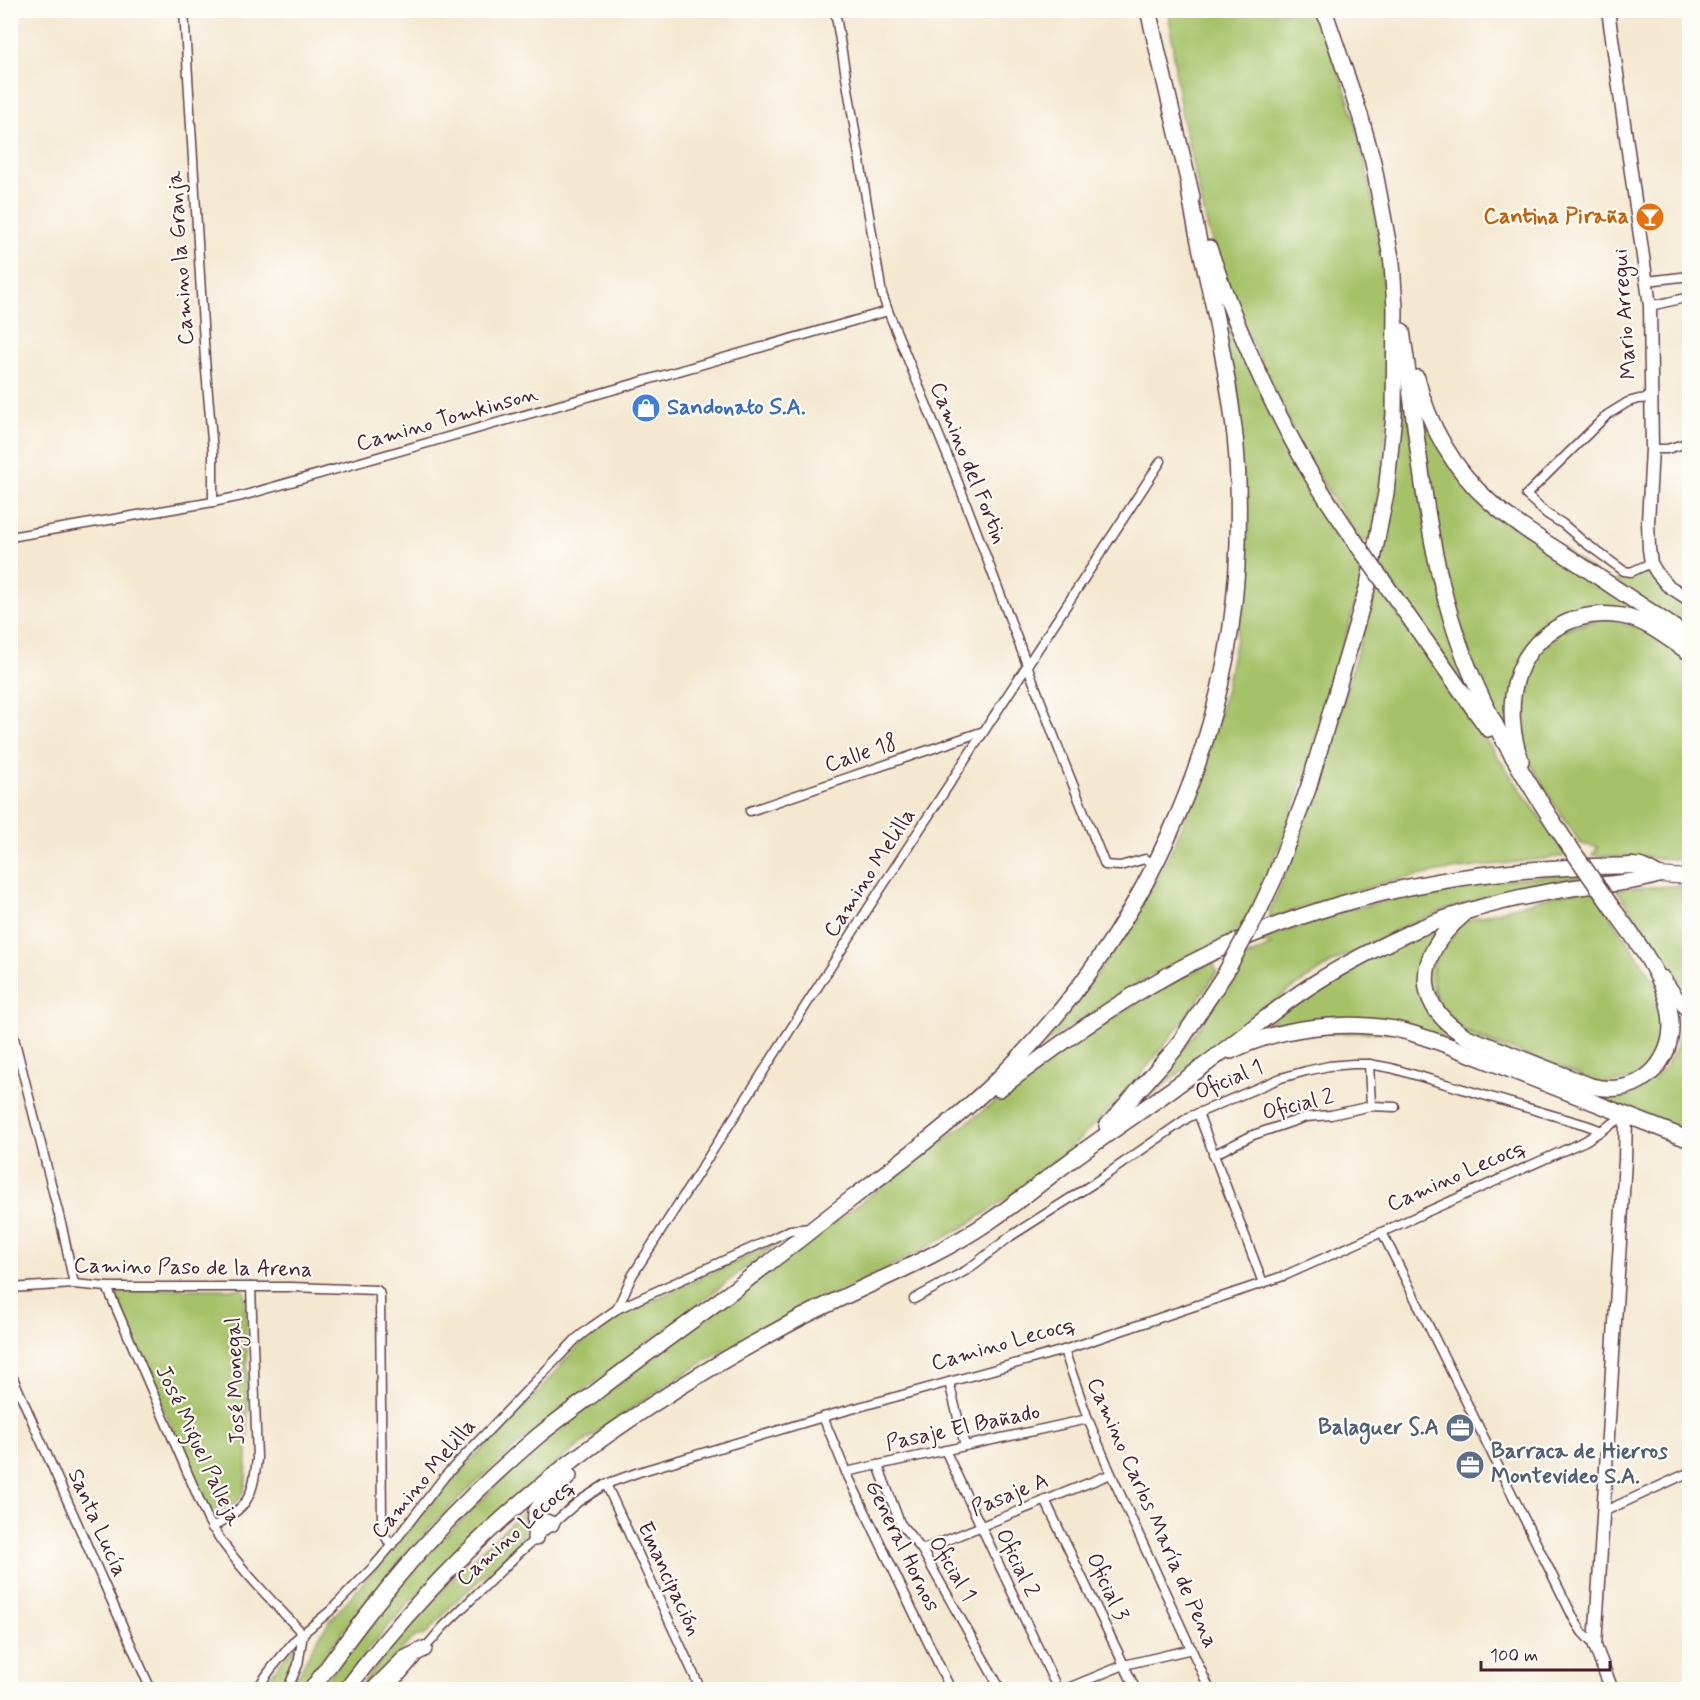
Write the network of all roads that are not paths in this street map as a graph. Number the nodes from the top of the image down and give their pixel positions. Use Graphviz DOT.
graph roads {
  1 [pos="184,10"];
  2 [pos="835,10"];
  3 [pos="1148,10"];
  4 [pos="1324,10"];
  5 [pos="1608,10"];
  6 [pos="1189,188"];
  7 [pos="1392,263"];
  8 [pos="1689,276"];
  9 [pos="1647,281"];
  10 [pos="1689,297"];
  11 [pos="1650,306"];
  12 [pos="888,311"];
  13 [pos="1652,398"];
  14 [pos="1689,442"];
  15 [pos="1652,449"];
  16 [pos="1161,461"];
  17 [pos="213,502"];
  18 [pos="10,537"];
  19 [pos="1651,563"];
  20 [pos="1689,600"];
  21 [pos="1689,638"];
  22 [pos="1689,653"];
  23 [pos="1027,665"];
  24 [pos="984,731"];
  25 [pos="1534,792"];
  26 [pos="750,811"];
  27 [pos="1155,864"];
  28 [pos="1658,875"];
  29 [pos="1689,877"];
  30 [pos="1469,910"];
  31 [pos="1660,973"];
  32 [pos="1689,1015"];
  33 [pos="10,1022"];
  34 [pos="1369,1065"];
  35 [pos="1203,1067"];
  36 [pos="1371,1106"];
  37 [pos="1395,1107"];
  38 [pos="1198,1113"];
  39 [pos="1626,1115"];
  40 [pos="943,1129"];
  41 [pos="1602,1131"];
  42 [pos="1689,1140"];
  43 [pos="1213,1155"];
  44 [pos="1065,1164"];
  45 [pos="813,1228"];
  46 [pos="1382,1232"];
  47 [pos="1263,1283"];
  48 [pos="74,1284"];
  49 [pos="107,1287"];
  50 [pos="251,1287"];
  51 [pos="10,1288"];
  52 [pos="914,1299"];
  53 [pos="617,1310"];
  54 [pos="1064,1350"];
  55 [pos="10,1371"];
  56 [pos="949,1382"];
  57 [pos="642,1411"];
  58 [pos="823,1417"];
  59 [pos="1088,1419"];
  60 [pos="965,1446"];
  61 [pos="945,1450"];
  62 [pos="878,1465"];
  63 [pos="846,1472"];
  64 [pos="1689,1472"];
  65 [pos="1111,1474"];
  66 [pos="606,1484"];
  67 [pos="1045,1500"];
  68 [pos="1603,1512"];
  69 [pos="536,1516"];
  70 [pos="551,1524"];
  71 [pos="980,1526"];
  72 [pos="212,1528"];
  73 [pos="535,1538"];
  74 [pos="392,1546"];
  75 [pos="922,1550"];
  76 [pos="303,1634"];
  77 [pos="1595,1646"];
  78 [pos="424,1649"];
  79 [pos="1192,1649"];
  80 [pos="1124,1665"];
  81 [pos="151,1689"];
  82 [pos="256,1689"];
  83 [pos="287,1689"];
  84 [pos="311,1689"];
  85 [pos="346,1689"];
  86 [pos="374,1689"];
  87 [pos="389,1689"];
  88 [pos="701,1689"];
  89 [pos="951,1689"];
  90 [pos="1000,1689"];
  91 [pos="1060,1689"];
  92 [pos="1136,1689"];
  93 [pos="1210,1689"];
  94 [pos="1612,1689"];
  1 -- 17 [label="street, Camino la Granja"];
  2 -- 12 [label="street, Camino del Fortin"];
  3 -- 6 [label="highway"];
  4 -- 7 [label="highway"];
  5 -- 9 [label="street, Mario Arregui"];
  6 -- 25 [label="highway, bridge"];
  6 -- 27 [label="highway"];
  7 -- 21 [label="highway"];
  7 -- 25 [label="highway"];
  7 -- 44 [label="highway, bridge"];
  8 -- 9 [label="street"];
  9 -- 11 [label="street, Mario Arregui"];
  10 -- 11 [label="street"];
  11 -- 13 [label="street, Mario Arregui"];
  12 -- 17 [label="street, Camino Tomkinson"];
  12 -- 23 [label="street, Camino del Fortin"];
  13 -- 15 [label="street, Mario Arregui"];
  13 -- 19 [label="street"];
  14 -- 15 [label="street"];
  15 -- 19 [label="street, Mario Arregui"];
  16 -- 23 [label="street, Camino Melilla"];
  17 -- 18 [label="street, Camino Tomkinson"];
  19 -- 20 [label="street"];
  22 -- 25 [label="highway"];
  23 -- 24 [label="street, Camino Melilla"];
  23 -- 27 [label="street, Camino del Fortin"];
  24 -- 26 [label="street, Calle 18"];
  24 -- 53 [label="street, Camino Melilla"];
  25 -- 31 [label="highway, bridge"];
  27 -- 40 [label="highway"];
  28 -- 29 [label="main road"];
  28 -- 30 [label="highway"];
  28 -- 40 [label="highway"];
  30 -- 31 [label="highway"];
  30 -- 35 [label="highway"];
  31 -- 32 [label="street"];
  33 -- 48 [label="street"];
  34 -- 36 [label="street"];
  34 -- 38 [label="street, Oficial 1"];
  34 -- 41 [label="street, Oficial 1"];
  35 -- 39 [label="highway"];
  35 -- 44 [label="highway"];
  36 -- 37 [label="street, Oficial 2"];
  36 -- 43 [label="street, Oficial 2"];
  38 -- 43 [label="street"];
  38 -- 52 [label="street, Oficial 1"];
  39 -- 41 [label="street, Camino Lecocq"];
  39 -- 42 [label="highway"];
  39 -- 68 [label="street"];
  40 -- 45 [label="highway"];
  41 -- 46 [label="street, Camino Lecocq"];
  43 -- 47 [label="street"];
  44 -- 57 [label="highway"];
  45 -- 53 [label="street, Camino Melilla"];
  45 -- 84 [label="highway"];
  46 -- 47 [label="street, Camino Lecocq"];
  46 -- 77 [label="street"];
  47 -- 54 [label="street, Camino Lecocq"];
  48 -- 49 [label="street, Camino Paso de la Arena"];
  48 -- 51 [label="street, Camino Paso de la Arena"];
  49 -- 50 [label="street, Camino Paso de la Arena"];
  49 -- 72 [label="street, José Miguel Palleja"];
  50 -- 72 [label="street, José Monegal"];
  50 -- 74 [label="street, Camino Paso de la Arena"];
  53 -- 74 [label="street, Camino Melilla"];
  54 -- 56 [label="street, Camino Lecocq"];
  54 -- 59 [label="street, Camino Carlos María de Pena"];
  55 -- 81 [label="street, Santa Lucía"];
  56 -- 58 [label="street, Camino Lecocq"];
  56 -- 60 [label="street"];
  57 -- 69 [label="highway"];
  57 -- 85 [label="highway"];
  58 -- 63 [label="street, General Hornos"];
  58 -- 66 [label="street, Camino Lecocq"];
  59 -- 60 [label="street, Pasaje El Bañado"];
  59 -- 65 [label="street, Camino Carlos María de Pena"];
  60 -- 61 [label="street, Pasaje El Bañado"];
  61 -- 62 [label="street, Pasaje El Bañado"];
  61 -- 71 [label="street, Oficial 2"];
  62 -- 63 [label="street, Pasaje El Bañado"];
  62 -- 75 [label="street, Oficial 1"];
  63 -- 89 [label="street, General Hornos"];
  64 -- 68 [label="street"];
  65 -- 67 [label="street, Pasaje A"];
  65 -- 79 [label="street, Camino Carlos María de Pena"];
  66 -- 70 [label="street, Camino Lecocq"];
  66 -- 88 [label="street, Emancipación"];
  67 -- 71 [label="street, Pasaje A"];
  67 -- 80 [label="street, Oficial 3"];
  68 -- 77 [label="street"];
  69 -- 70 [label="highway"];
  69 -- 73 [label="highway"];
  70 -- 73 [label="street, Camino Lecocq"];
  71 -- 75 [label="street, Pasaje A"];
  71 -- 91 [label="street, Oficial 2"];
  72 -- 76 [label="street, José Miguel Palleja"];
  73 -- 78 [label="street, Camino Lecocq"];
  74 -- 76 [label="street, Camino Melilla"];
  75 -- 90 [label="street, Oficial 1"];
  76 -- 82 [label="street, Camino Melilla"];
  76 -- 83 [label="street"];
  77 -- 94 [label="street"];
  78 -- 86 [label="highway"];
  78 -- 87 [label="street, Camino Lecocq"];
  79 -- 80 [label="street"];
  79 -- 93 [label="street, Camino Carlos María de Pena"];
  80 -- 91 [label="street"];
  80 -- 92 [label="street, Oficial 3"];
}
